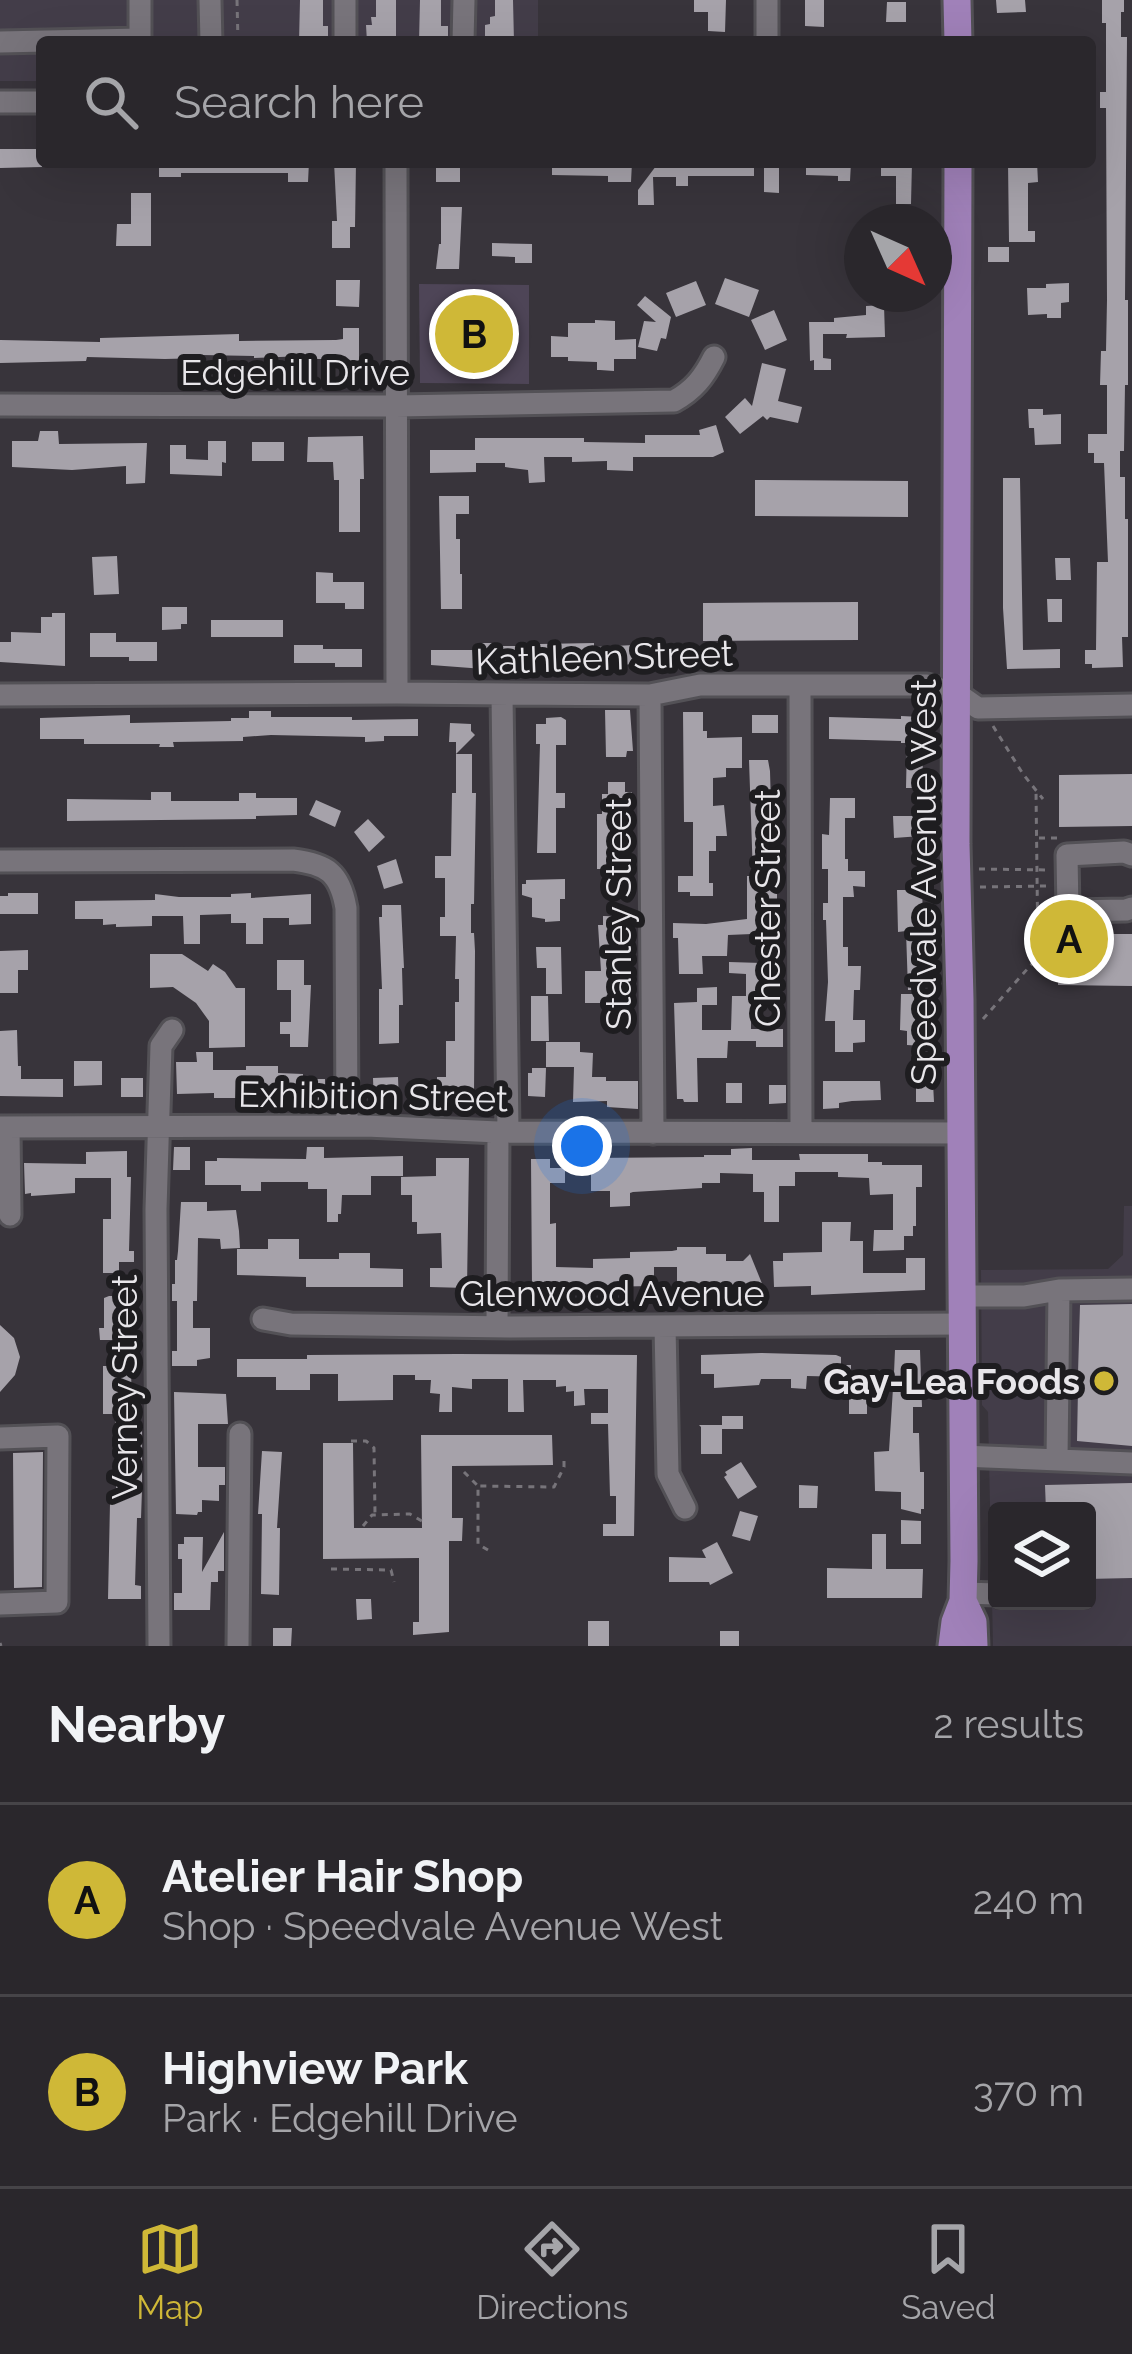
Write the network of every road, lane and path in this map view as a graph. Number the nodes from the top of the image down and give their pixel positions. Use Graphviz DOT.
graph roads {
  1 [pos="140,0"];
  2 [pos="210,0"];
  3 [pos="237,0"];
  4 [pos="345,0"];
  5 [pos="464,0"];
  6 [pos="767,0"];
  7 [pos="957,0"];
  8 [pos="140,36"];
  9 [pos="211,36"];
  10 [pos="238,36"];
  11 [pos="346,36"];
  12 [pos="463,36"];
  13 [pos="767,36"];
  14 [pos="958,36"];
  15 [pos="36,41"];
  16 [pos="0,42"];
  17 [pos="0,102"];
  18 [pos="36,102"];
  19 [pos="396,168"];
  20 [pos="958,168"];
  21 [pos="714,358"];
  22 [pos="0,406"];
  23 [pos="396,406"];
  24 [pos="800,685"];
  25 [pos="397,693"];
  26 [pos="958,694"];
  27 [pos="0,695"];
  28 [pos="502,695"];
  29 [pos="650,695"];
  30 [pos="1132,705"];
  31 [pos="992,725"];
  32 [pos="1036,790"];
  33 [pos="1043,799"];
  34 [pos="1132,855"];
  35 [pos="0,861"];
  36 [pos="977,868"];
  37 [pos="1037,870"];
  38 [pos="1068,878"];
  39 [pos="1037,886"];
  40 [pos="977,887"];
  41 [pos="1132,908"];
  42 [pos="172,1030"];
  43 [pos="960,1046"];
  44 [pos="347,1126"];
  45 [pos="5,1127"];
  46 [pos="159,1128"];
  47 [pos="801,1131"];
  48 [pos="503,1132"];
  49 [pos="653,1133"];
  50 [pos="961,1133"];
  51 [pos="10,1215"];
  52 [pos="1132,1289"];
  53 [pos="1059,1290"];
  54 [pos="961,1310"];
  55 [pos="262,1318"];
  56 [pos="664,1326"];
  57 [pos="497,1327"];
  58 [pos="240,1434"];
  59 [pos="0,1438"];
  60 [pos="351,1441"];
  61 [pos="961,1456"];
  62 [pos="564,1457"];
  63 [pos="1057,1460"];
  64 [pos="1132,1463"];
  65 [pos="464,1472"];
  66 [pos="478,1486"];
  67 [pos="685,1508"];
  68 [pos="375,1514"];
  69 [pos="425,1523"];
  70 [pos="363,1526"];
  71 [pos="488,1550"];
  72 [pos="331,1569"];
  73 [pos="394,1582"];
  74 [pos="988,1595"];
  75 [pos="963,1597"];
  76 [pos="0,1604"];
  77 [pos="159,1646"];
  78 [pos="238,1646"];
  79 [pos="952,1646"];
  80 [pos="974,1646"];
  1 -- 8 [label="street"];
  2 -- 9 [label="street"];
  3 -- 10 [label="path"];
  4 -- 11 [label="street"];
  5 -- 12 [label="street"];
  6 -- 13 [label="street"];
  7 -- 14 [label="main road"];
  15 -- 16 [label="street"];
  17 -- 18 [label="street"];
  19 -- 23 [label="street"];
  20 -- 26 [label="main road, Speedvale Avenue West"];
  21 -- 23 [label="street, Edgehill Drive"];
  22 -- 23 [label="street, Edgehill Drive"];
  23 -- 25 [label="street"];
  24 -- 26 [label="street, Kathleen Street"];
  24 -- 29 [label="street, Kathleen Street"];
  24 -- 47 [label="street, Chester Street"];
  25 -- 27 [label="street, Kathleen Street"];
  25 -- 28 [label="street, Kathleen Street"];
  26 -- 30 [label="street, Kathleen Street"];
  26 -- 43 [label="main road, Speedvale Avenue West"];
  28 -- 29 [label="street, Kathleen Street"];
  28 -- 48 [label="street"];
  29 -- 49 [label="street, Stanley Street"];
  31 -- 32 [label="path"];
  32 -- 33 [label="path"];
  32 -- 37 [label="path"];
  34 -- 38 [label="street"];
  35 -- 44 [label="street"];
  36 -- 37 [label="path"];
  37 -- 38 [label="path"];
  37 -- 39 [label="path"];
  38 -- 39 [label="path"];
  38 -- 41 [label="street"];
  39 -- 40 [label="path"];
  39 -- 43 [label="path"];
  42 -- 46 [label="street, Verney Street"];
  43 -- 50 [label="main road, Speedvale Avenue West"];
  44 -- 46 [label="street, Exhibition Street"];
  44 -- 48 [label="street, Exhibition Street"];
  45 -- 46 [label="street, Exhibition Street"];
  45 -- 51 [label="street"];
  46 -- 77 [label="street, Verney Street"];
  47 -- 49 [label="street, Exhibition Street"];
  47 -- 50 [label="street, Exhibition Street"];
  48 -- 49 [label="street, Exhibition Street"];
  48 -- 57 [label="street"];
  50 -- 54 [label="main road, Speedvale Avenue West"];
  52 -- 53 [label="street, Glenwood Avenue"];
  53 -- 54 [label="street, Glenwood Avenue"];
  53 -- 63 [label="street"];
  54 -- 56 [label="street, Glenwood Avenue"];
  54 -- 61 [label="main road, Speedvale Avenue West"];
  55 -- 57 [label="street, Glenwood Avenue"];
  56 -- 57 [label="street, Glenwood Avenue"];
  56 -- 67 [label="street"];
  58 -- 78 [label="street"];
  59 -- 76 [label="street"];
  60 -- 68 [label="path"];
  61 -- 63 [label="street"];
  61 -- 75 [label="main road, Speedvale Avenue West"];
  62 -- 66 [label="path"];
  63 -- 64 [label="street"];
  65 -- 66 [label="path"];
  66 -- 71 [label="path"];
  68 -- 69 [label="path"];
  68 -- 70 [label="path"];
  72 -- 73 [label="path"];
  74 -- 75 [label="street"];
  75 -- 79 [label="main road, Speedvale Avenue West"];
  75 -- 80 [label="main road, Speedvale Avenue West"];
}
